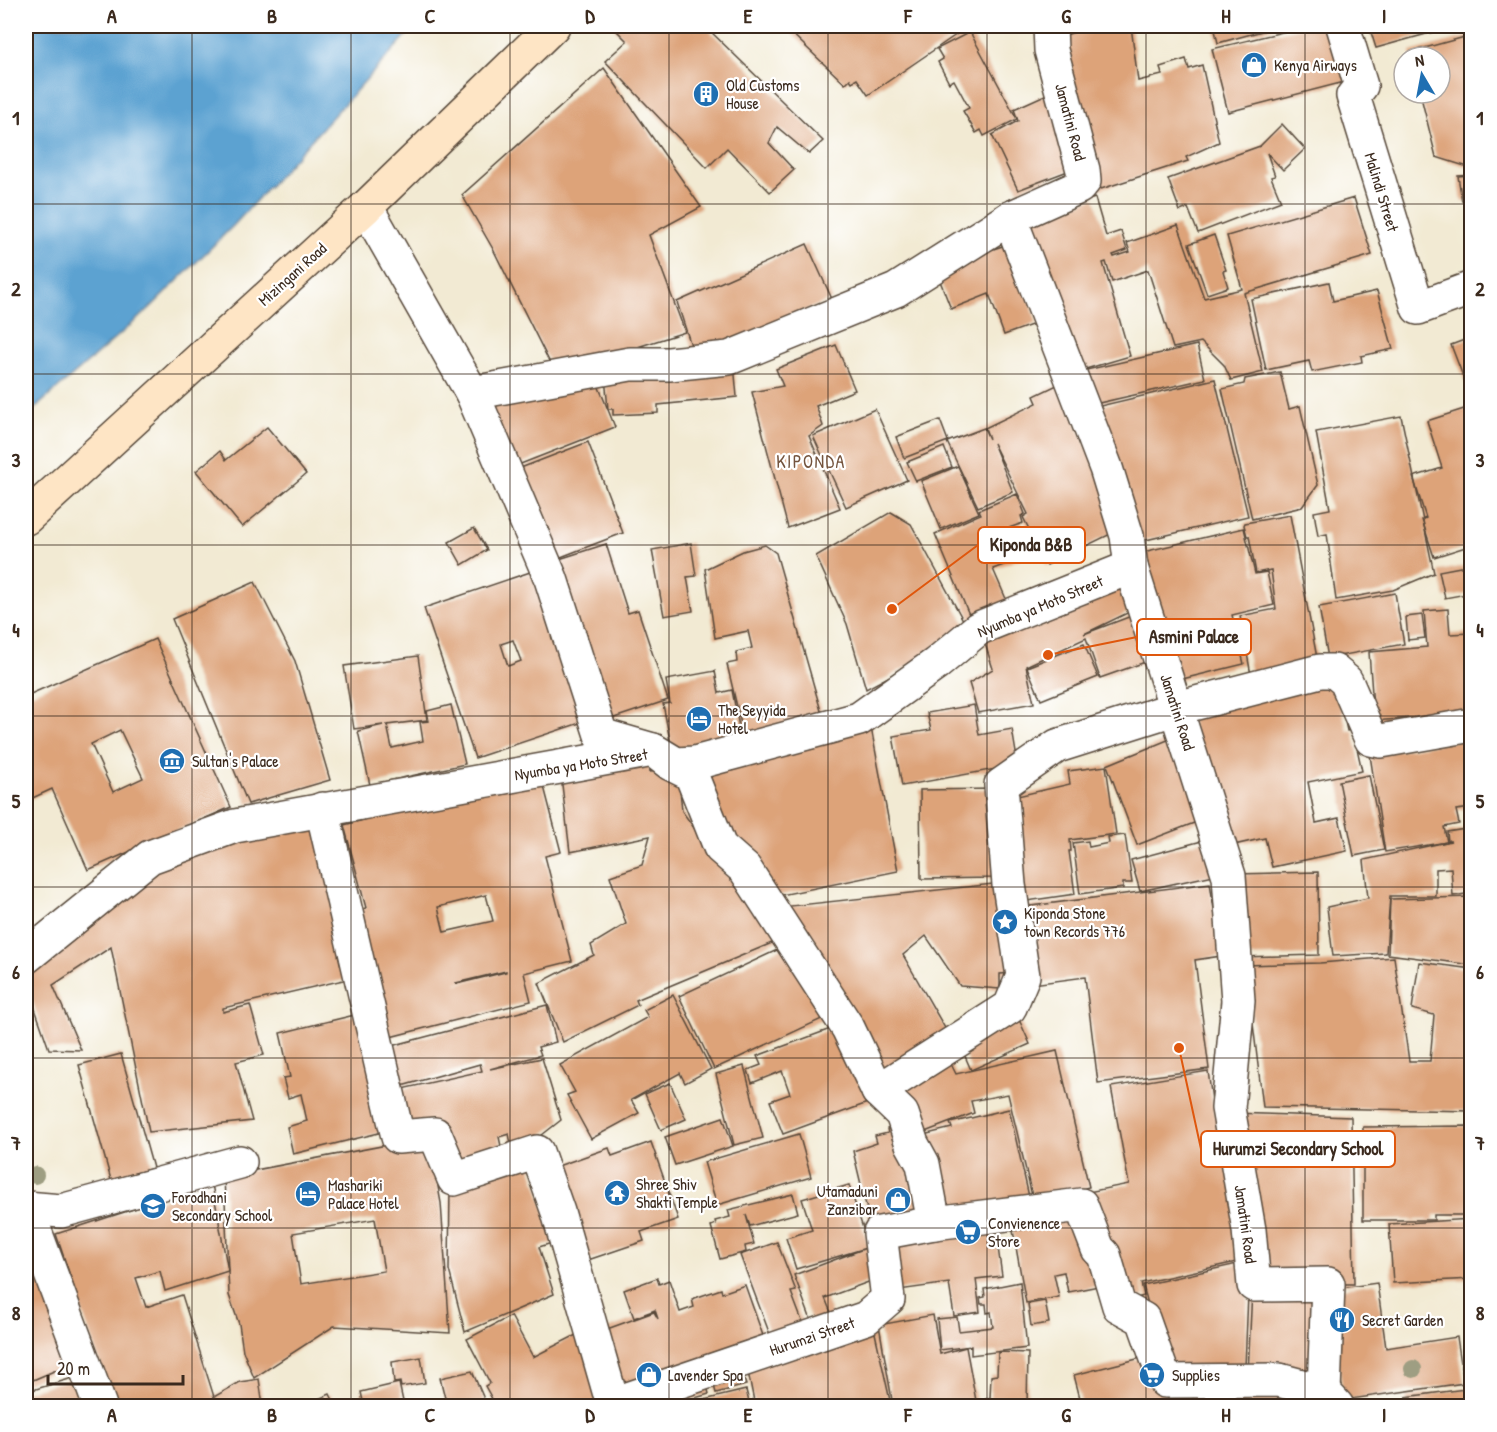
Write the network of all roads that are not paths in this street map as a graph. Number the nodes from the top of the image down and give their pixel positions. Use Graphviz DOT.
graph roads {
  1 [pos="553,26"];
  2 [pos="1050,26"];
  3 [pos="1343,26"];
  4 [pos="366,207"];
  5 [pos="1011,218"];
  6 [pos="1472,288"];
  7 [pos="472,393"];
  8 [pos="26,518"];
  9 [pos="1131,567"];
  10 [pos="1177,708"];
  11 [pos="1472,725"];
  12 [pos="652,750"];
  13 [pos="322,809"];
  14 [pos="26,957"];
  15 [pos="878,1091"];
  16 [pos="240,1162"];
  17 [pos="26,1207"];
  18 [pos="934,1223"];
  19 [pos="1323,1402"];
  20 [pos="619,1404"];
  21 [pos="100,1407"];
  1 -- 4 [label="main road, Mizingani Road"];
  2 -- 5 [label="street, Jamatini Road"];
  3 -- 6 [label="street, Malindi Street"];
  4 -- 7 [label="street"];
  4 -- 8 [label="main road, Mizingani Road"];
  5 -- 7 [label="street"];
  5 -- 9 [label="street, Jamatini Road"];
  7 -- 12 [label="street"];
  9 -- 10 [label="street, Jamatini Road"];
  9 -- 12 [label="street, Nyumba ya Moto Street"];
  10 -- 11 [label="street"];
  10 -- 15 [label="street"];
  10 -- 19 [label="street, Jamatini Road"];
  12 -- 13 [label="street, Nyumba ya Moto Street"];
  12 -- 15 [label="street"];
  13 -- 14 [label="street, Nyumba ya Moto Street"];
  13 -- 20 [label="street"];
  15 -- 18 [label="street"];
  16 -- 17 [label="street"];
  17 -- 21 [label="street"];
  18 -- 19 [label="street"];
  18 -- 20 [label="street, Hurumzi Street"];
}
